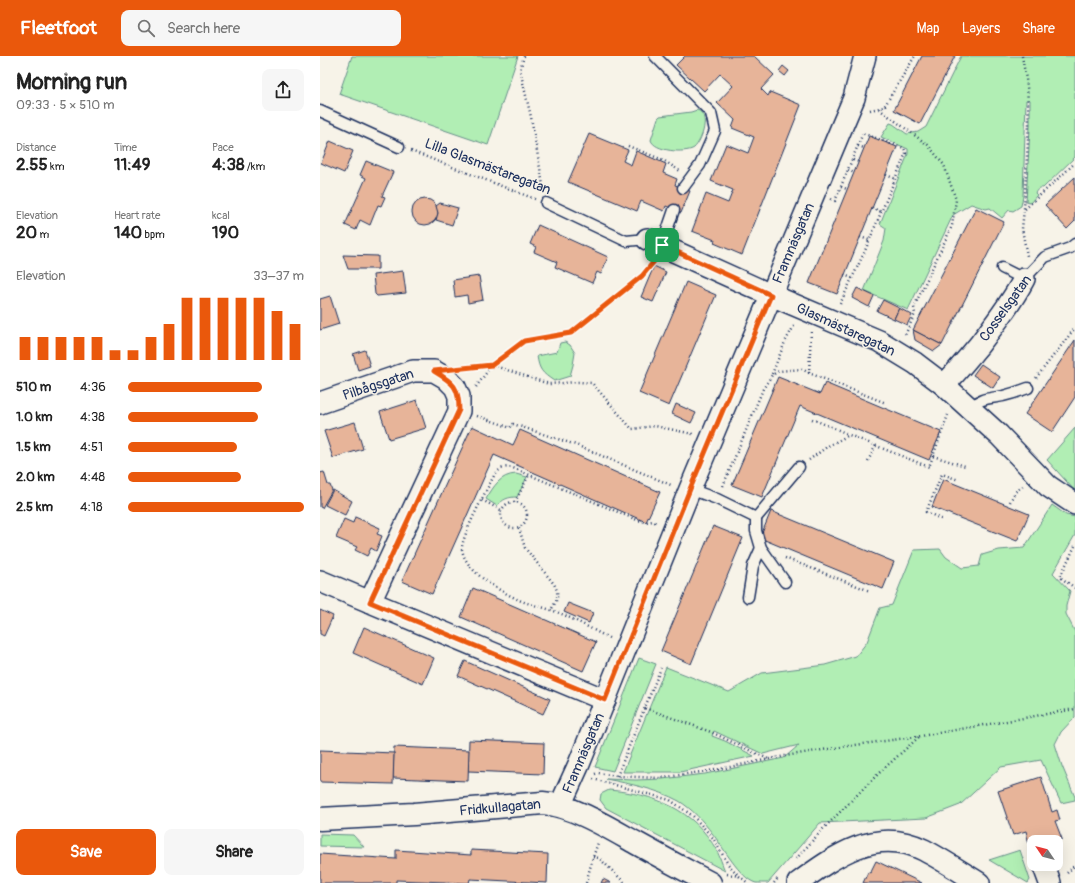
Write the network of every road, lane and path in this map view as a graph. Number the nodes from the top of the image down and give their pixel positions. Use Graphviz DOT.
graph roads {
  1 [pos="524,56"];
  2 [pos="655,56"];
  3 [pos="865,56"];
  4 [pos="915,56"];
  5 [pos="1022,56"];
  6 [pos="879,108"];
  7 [pos="868,109"];
  8 [pos="320,112"];
  9 [pos="859,132"];
  10 [pos="863,133"];
  11 [pos="628,146"];
  12 [pos="858,146"];
  13 [pos="399,147"];
  14 [pos="864,148"];
  15 [pos="853,160"];
  16 [pos="859,162"];
  17 [pos="1075,163"];
  18 [pos="848,170"];
  19 [pos="854,173"];
  20 [pos="886,175"];
  21 [pos="690,178"];
  22 [pos="896,179"];
  23 [pos="841,187"];
  24 [pos="683,188"];
  25 [pos="847,189"];
  26 [pos="831,199"];
  27 [pos="546,203"];
  28 [pos="872,208"];
  29 [pos="1024,209"];
  30 [pos="674,210"];
  31 [pos="882,212"];
  32 [pos="860,237"];
  33 [pos="870,240"];
  34 [pos="654,242"];
  35 [pos="1075,244"];
  36 [pos="1002,268"];
  37 [pos="844,275"];
  38 [pos="852,278"];
  39 [pos="1024,278"];
  40 [pos="771,295"];
  41 [pos="840,305"];
  42 [pos="795,323"];
  43 [pos="1075,328"];
  44 [pos="902,342"];
  45 [pos="810,344"];
  46 [pos="492,365"];
  47 [pos="809,373"];
  48 [pos="772,375"];
  49 [pos="459,377"];
  50 [pos="944,384"];
  51 [pos="1028,388"];
  52 [pos="320,403"];
  53 [pos="886,403"];
  54 [pos="961,409"];
  55 [pos="456,418"];
  56 [pos="812,419"];
  57 [pos="849,434"];
  58 [pos="700,436"];
  59 [pos="876,445"];
  60 [pos="933,456"];
  61 [pos="868,462"];
  62 [pos="965,466"];
  63 [pos="799,467"];
  64 [pos="529,475"];
  65 [pos="959,480"];
  66 [pos="1028,482"];
  67 [pos="680,487"];
  68 [pos="717,499"];
  69 [pos="482,500"];
  70 [pos="516,502"];
  71 [pos="1010,502"];
  72 [pos="1075,504"];
  73 [pos="502,510"];
  74 [pos="756,518"];
  75 [pos="941,519"];
  76 [pos="658,524"];
  77 [pos="518,528"];
  78 [pos="1075,546"];
  79 [pos="761,548"];
  80 [pos="320,581"];
  81 [pos="785,582"];
  82 [pos="1075,588"];
  83 [pos="870,591"];
  84 [pos="748,597"];
  85 [pos="370,602"];
  86 [pos="551,610"];
  87 [pos="610,638"];
  88 [pos="662,668"];
  89 [pos="605,700"];
  90 [pos="645,708"];
  91 [pos="1075,709"];
  92 [pos="921,736"];
  93 [pos="769,759"];
  94 [pos="617,776"];
  95 [pos="560,806"];
  96 [pos="320,819"];
  97 [pos="599,840"];
  98 [pos="593,856"];
  99 [pos="794,861"];
  100 [pos="1046,871"];
  101 [pos="791,878"];
  102 [pos="586,883"];
  103 [pos="624,883"];
  104 [pos="710,883"];
  105 [pos="748,883"];
  106 [pos="774,883"];
  107 [pos="979,883"];
  108 [pos="1050,883"];
  1 -- 27 [label="path"];
  2 -- 21 [label="lane"];
  3 -- 40 [label="street, Framnäsgatan"];
  4 -- 6 [label="path"];
  5 -- 29 [label="path"];
  6 -- 7 [label="path"];
  6 -- 44 [label="path"];
  8 -- 13 [label="lane"];
  9 -- 10 [label="path"];
  10 -- 12 [label="path"];
  10 -- 22 [label="path"];
  11 -- 21 [label="path"];
  12 -- 14 [label="path"];
  12 -- 15 [label="path"];
  13 -- 27 [label="path, Lilla Glasmästaregatan"];
  15 -- 16 [label="path"];
  15 -- 18 [label="path"];
  17 -- 29 [label="path"];
  18 -- 19 [label="path"];
  18 -- 23 [label="path"];
  20 -- 22 [label="path"];
  21 -- 24 [label="lane"];
  22 -- 31 [label="path"];
  23 -- 25 [label="path"];
  23 -- 26 [label="path"];
  27 -- 34 [label="lane, Lilla Glasmästaregatan"];
  28 -- 31 [label="path"];
  29 -- 39 [label="path"];
  30 -- 34 [label="lane"];
  31 -- 33 [label="path"];
  32 -- 33 [label="path"];
  33 -- 38 [label="path"];
  34 -- 40 [label="street, Glasmästaregatan"];
  34 -- 46 [label="path"];
  35 -- 39 [label="lane, Cosselsgatan"];
  36 -- 39 [label="lane"];
  37 -- 38 [label="path"];
  38 -- 41 [label="path"];
  39 -- 50 [label="street, Cosselsgatan"];
  40 -- 50 [label="street, Glasmästaregatan"];
  40 -- 67 [label="street, Framnäsgatan"];
  42 -- 48 [label="path"];
  43 -- 51 [label="path"];
  45 -- 47 [label="path"];
  46 -- 49 [label="path"];
  46 -- 58 [label="path"];
  47 -- 48 [label="path"];
  47 -- 53 [label="path"];
  48 -- 68 [label="path"];
  49 -- 52 [label="street, Pilbågsgatan"];
  49 -- 55 [label="street"];
  50 -- 54 [label="street, Glasmästaregatan"];
  51 -- 54 [label="lane"];
  54 -- 60 [label="path"];
  54 -- 72 [label="street, Glasmästaregatan"];
  55 -- 67 [label="path"];
  55 -- 85 [label="street"];
  56 -- 57 [label="path"];
  57 -- 59 [label="path"];
  57 -- 63 [label="path"];
  59 -- 60 [label="path"];
  59 -- 61 [label="path"];
  60 -- 62 [label="path"];
  63 -- 74 [label="lane"];
  64 -- 69 [label="path"];
  64 -- 70 [label="path"];
  64 -- 76 [label="path"];
  65 -- 75 [label="path"];
  66 -- 71 [label="path"];
  67 -- 68 [label="lane"];
  67 -- 89 [label="street, Framnäsgatan"];
  68 -- 74 [label="lane"];
  69 -- 73 [label="path"];
  69 -- 86 [label="path"];
  70 -- 73 [label="path"];
  70 -- 77 [label="path"];
  73 -- 77 [label="path"];
  74 -- 79 [label="lane"];
  77 -- 86 [label="path"];
  78 -- 82 [label="path"];
  79 -- 81 [label="lane"];
  79 -- 83 [label="path"];
  79 -- 84 [label="lane"];
  80 -- 85 [label="street"];
  85 -- 89 [label="street"];
  86 -- 87 [label="path"];
  88 -- 90 [label="path"];
  89 -- 95 [label="street, Framnäsgatan"];
  90 -- 93 [label="path"];
  90 -- 94 [label="path"];
  91 -- 92 [label="path"];
  92 -- 93 [label="path"];
  92 -- 99 [label="path"];
  93 -- 94 [label="path"];
  94 -- 105 [label="path"];
  95 -- 96 [label="street, Fridkullagatan"];
  95 -- 104 [label="street, Fridkullagatan"];
  97 -- 98 [label="path"];
  98 -- 102 [label="path"];
  98 -- 103 [label="path"];
  100 -- 108 [label="street"];
  101 -- 106 [label="path"];
  101 -- 107 [label="street"];
}
